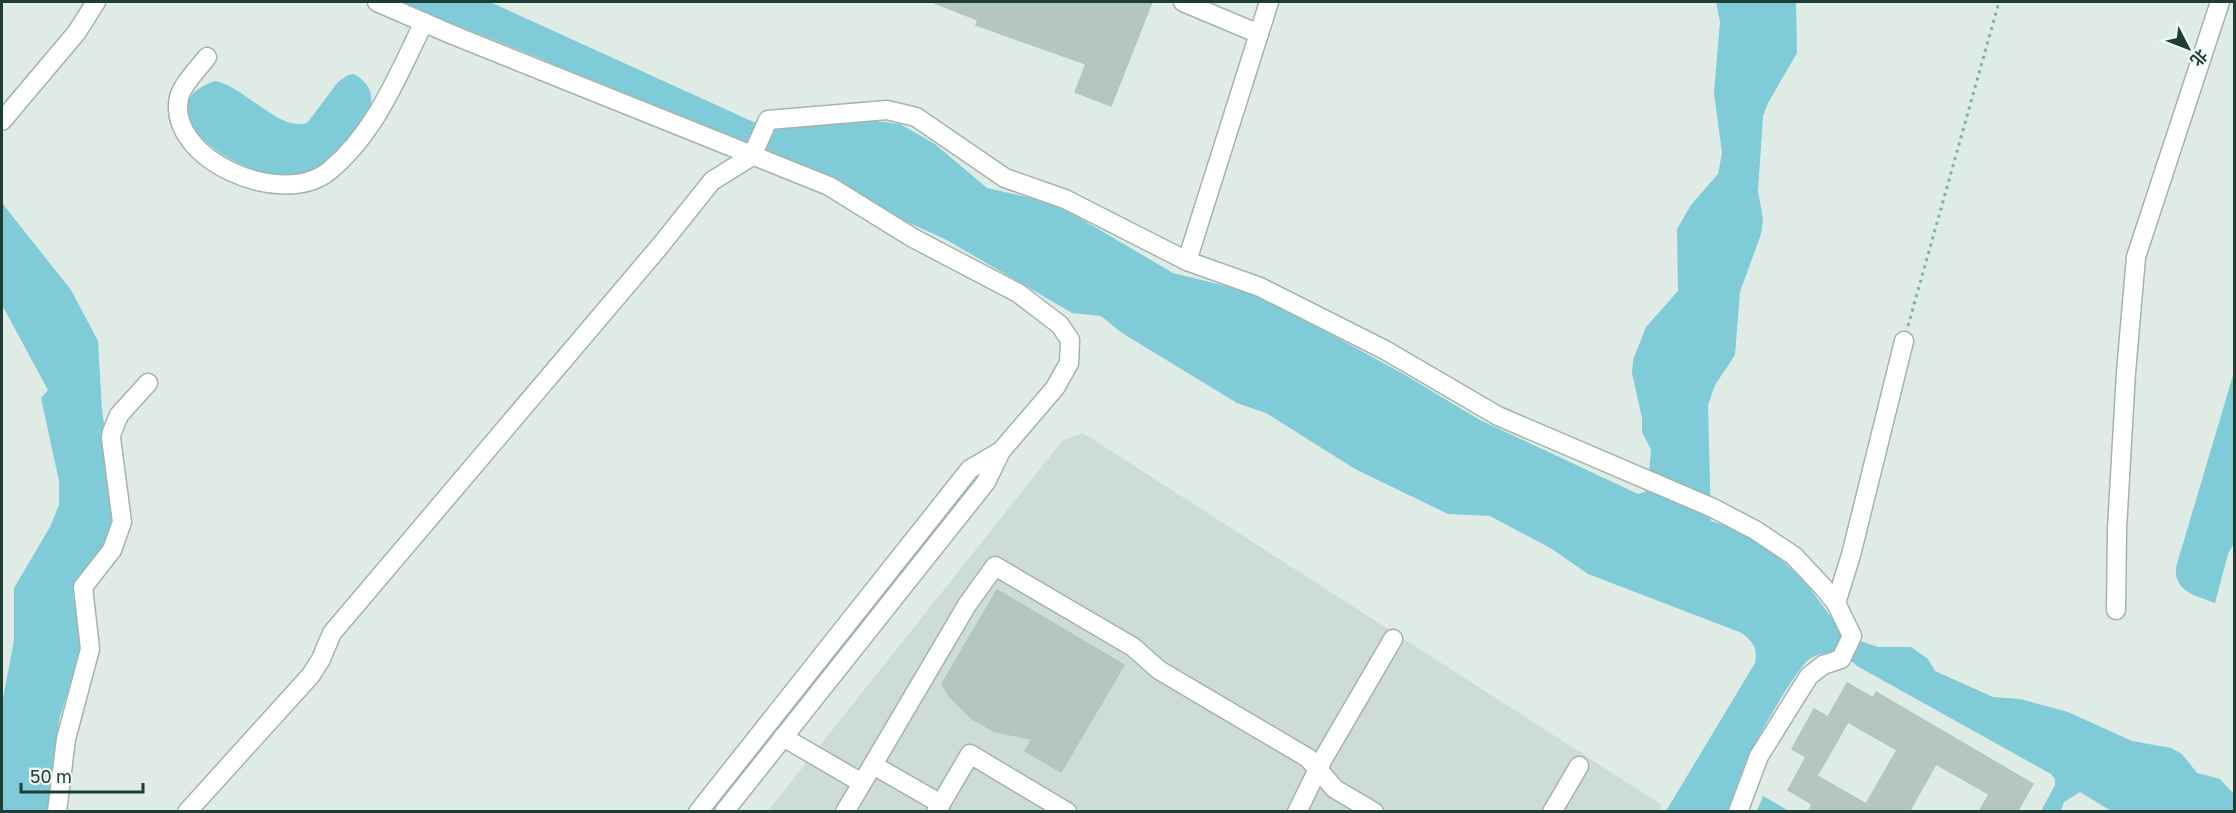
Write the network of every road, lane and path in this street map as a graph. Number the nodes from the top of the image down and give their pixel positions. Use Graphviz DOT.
graph roads {
  1 [pos="96,2"];
  2 [pos="378,2"];
  3 [pos="1183,2"];
  4 [pos="1269,2"];
  5 [pos="1999,2"];
  6 [pos="2220,2"];
  7 [pos="424,22"];
  8 [pos="1259,34"];
  9 [pos="207,57"];
  10 [pos="2,122"];
  11 [pos="752,156"];
  12 [pos="1186,261"];
  13 [pos="1904,341"];
  14 [pos="148,383"];
  15 [pos="1001,451"];
  16 [pos="1836,603"];
  17 [pos="2116,610"];
  18 [pos="1393,639"];
  19 [pos="783,737"];
  20 [pos="873,765"];
  21 [pos="1579,766"];
  22 [pos="1318,771"];
  23 [pos="862,783"];
  24 [pos="938,808"];
  25 [pos="854,809"];
  26 [pos="57,812"];
  27 [pos="187,812"];
  28 [pos="698,812"];
  29 [pos="724,812"];
  30 [pos="1067,812"];
  31 [pos="1297,812"];
  32 [pos="1374,812"];
  33 [pos="1552,812"];
  34 [pos="1738,812"];
  1 -- 10 [label="street"];
  2 -- 7 [label="street"];
  3 -- 8 [label="street"];
  4 -- 8 [label="street"];
  5 -- 13 [label="path"];
  6 -- 17 [label="street"];
  7 -- 9 [label="street"];
  7 -- 11 [label="street"];
  8 -- 12 [label="street"];
  11 -- 12 [label="street"];
  11 -- 15 [label="street"];
  11 -- 27 [label="street"];
  12 -- 16 [label="street"];
  13 -- 16 [label="street"];
  14 -- 26 [label="street"];
  15 -- 19 [label="street"];
  15 -- 28 [label="street"];
  16 -- 34 [label="street"];
  18 -- 22 [label="street"];
  19 -- 23 [label="street"];
  19 -- 29 [label="street"];
  20 -- 22 [label="street"];
  20 -- 23 [label="street"];
  20 -- 24 [label="street"];
  21 -- 33 [label="street"];
  22 -- 31 [label="street"];
  22 -- 32 [label="street"];
  23 -- 25 [label="street"];
  24 -- 30 [label="street"];
}
